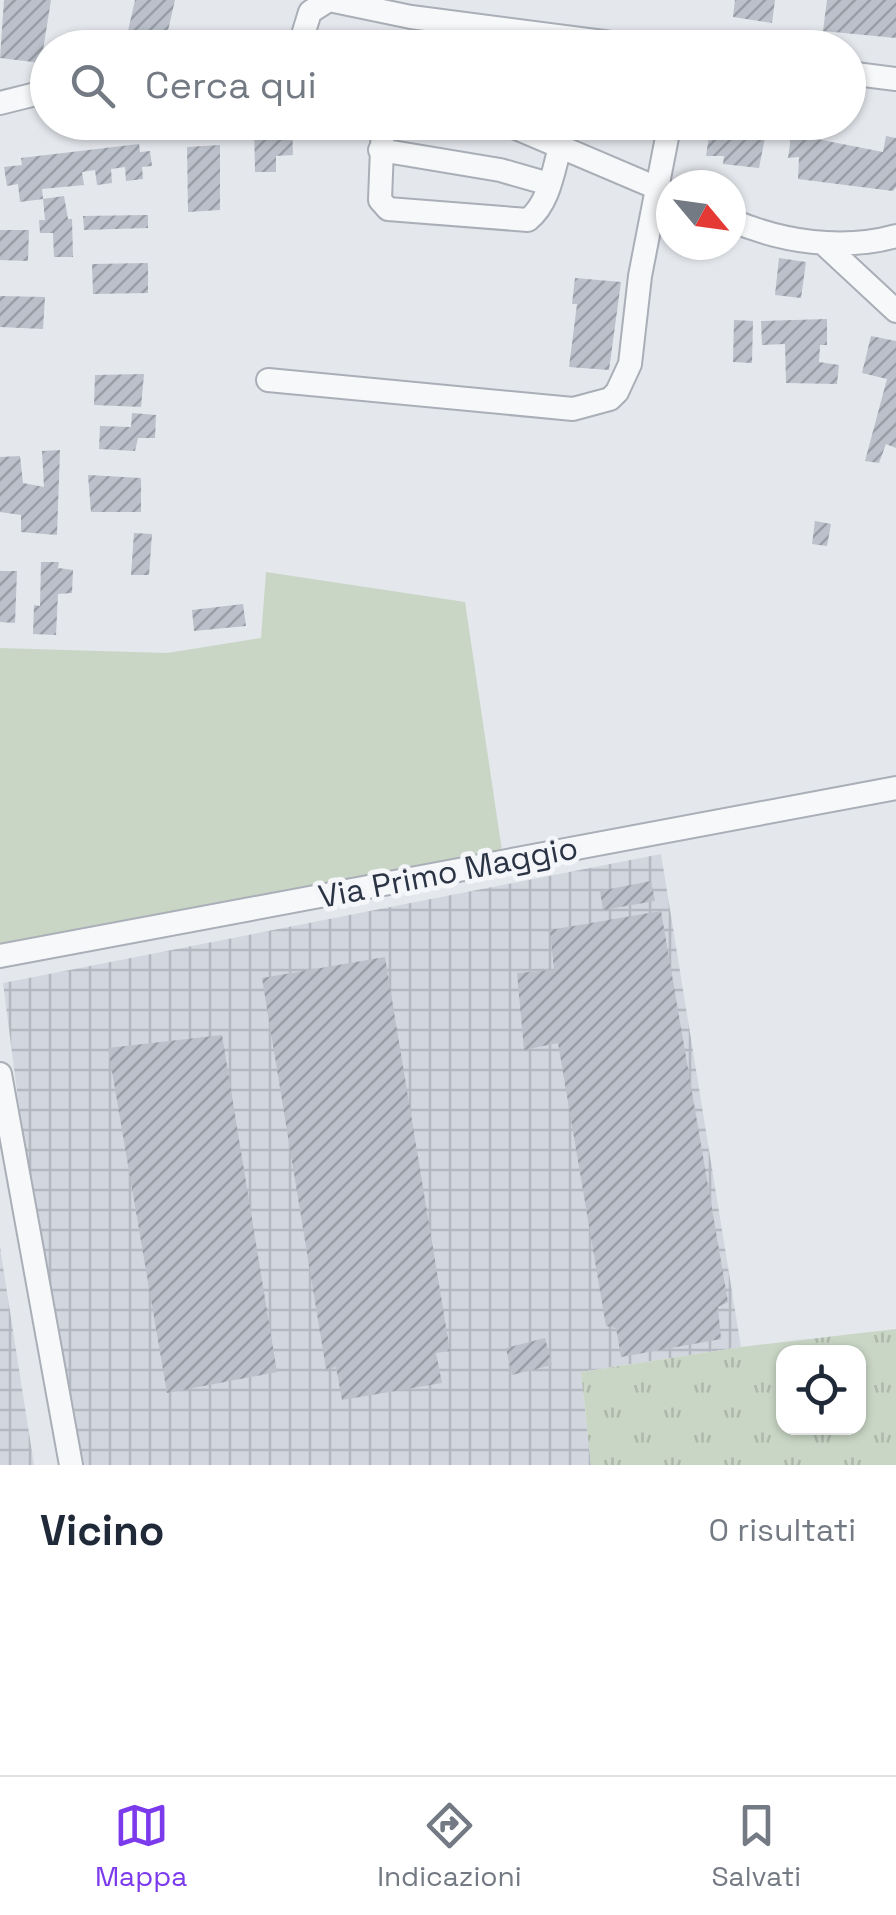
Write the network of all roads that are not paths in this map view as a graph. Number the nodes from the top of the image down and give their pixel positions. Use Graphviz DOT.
graph roads {
  1 [pos="304,30"];
  2 [pos="511,30"];
  3 [pos="866,75"];
  4 [pos="896,79"];
  5 [pos="30,96"];
  6 [pos="0,104"];
  7 [pos="381,140"];
  8 [pos="544,140"];
  9 [pos="669,140"];
  10 [pos="560,147"];
  11 [pos="380,150"];
  12 [pos="667,170"];
  13 [pos="549,184"];
  14 [pos="656,188"];
  15 [pos="656,222"];
  16 [pos="746,226"];
  17 [pos="896,236"];
  18 [pos="824,244"];
  19 [pos="896,311"];
  20 [pos="268,380"];
  21 [pos="896,788"];
  22 [pos="0,956"];
  23 [pos="0,1074"];
  24 [pos="72,1465"];
  1 -- 2 [label="street"];
  3 -- 4 [label="street"];
  5 -- 6 [label="street"];
  7 -- 11 [label="street"];
  8 -- 10 [label="street"];
  9 -- 12 [label="street"];
  10 -- 13 [label="street"];
  10 -- 14 [label="street"];
  11 -- 13 [label="street"];
  11 -- 13 [label="street"];
  15 -- 20 [label="street"];
  16 -- 18 [label="street"];
  17 -- 18 [label="street"];
  18 -- 19 [label="street"];
  21 -- 22 [label="street, Via Primo Maggio"];
  23 -- 24 [label="street"];
}
